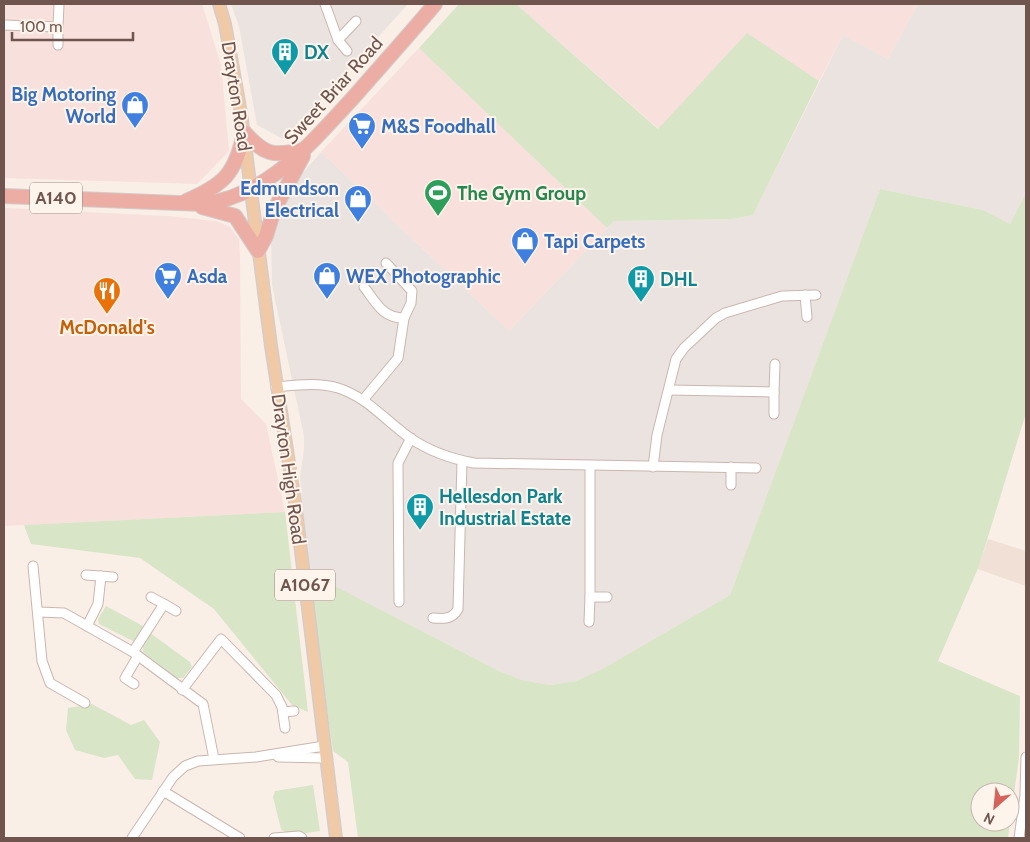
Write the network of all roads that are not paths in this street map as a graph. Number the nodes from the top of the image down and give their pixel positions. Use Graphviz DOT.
graph roads {
  1 [pos="59,4"];
  2 [pos="219,4"];
  3 [pos="325,4"];
  4 [pos="435,4"];
  5 [pos="356,22"];
  6 [pos="4,25"];
  7 [pos="58,26"];
  8 [pos="338,40"];
  9 [pos="58,46"];
  10 [pos="347,51"];
  11 [pos="244,132"];
  12 [pos="307,149"];
  13 [pos="250,189"];
  14 [pos="4,196"];
  15 [pos="181,203"];
  16 [pos="258,251"];
  17 [pos="386,263"];
  18 [pos="364,287"];
  19 [pos="805,295"];
  20 [pos="816,295"];
  21 [pos="807,317"];
  22 [pos="404,318"];
  23 [pos="775,364"];
  24 [pos="276,387"];
  25 [pos="669,390"];
  26 [pos="774,392"];
  27 [pos="364,400"];
  28 [pos="774,414"];
  29 [pos="411,438"];
  30 [pos="462,461"];
  31 [pos="590,466"];
  32 [pos="653,467"];
  33 [pos="731,467"];
  34 [pos="756,468"];
  35 [pos="731,485"];
  36 [pos="33,566"];
  37 [pos="86,575"];
  38 [pos="100,576"];
  39 [pos="113,577"];
  40 [pos="151,597"];
  41 [pos="590,597"];
  42 [pos="607,597"];
  43 [pos="399,602"];
  44 [pos="164,604"];
  45 [pos="176,611"];
  46 [pos="39,612"];
  47 [pos="433,618"];
  48 [pos="589,622"];
  49 [pos="87,626"];
  50 [pos="136,654"];
  51 [pos="134,684"];
  52 [pos="182,690"];
  53 [pos="85,703"];
  54 [pos="294,711"];
  55 [pos="282,712"];
  56 [pos="285,728"];
  57 [pos="324,752"];
  58 [pos="1026,757"];
  59 [pos="214,760"];
  60 [pos="163,791"];
  61 [pos="1026,795"];
  62 [pos="132,838"];
  63 [pos="240,838"];
  64 [pos="274,838"];
  65 [pos="302,838"];
  66 [pos="336,838"];
  67 [pos="1022,838"];
  1 -- 7 [label="street"];
  2 -- 11 [label="main road, Drayton Road / A1067"];
  3 -- 8 [label="street"];
  4 -- 12 [label="highway, Sweet Briar Road / A140"];
  5 -- 8 [label="street"];
  6 -- 7 [label="street"];
  7 -- 9 [label="street"];
  8 -- 10 [label="street"];
  11 -- 12 [label="highway"];
  11 -- 13 [label="main road, Drayton Road / A1067"];
  11 -- 15 [label="highway, A140"];
  12 -- 13 [label="highway, Sweet Briar Road / A140"];
  12 -- 16 [label="highway, A140"];
  13 -- 15 [label="highway, A140"];
  13 -- 16 [label="main road, Drayton High Road / A1067"];
  14 -- 15 [label="highway, A140"];
  15 -- 16 [label="highway, A1067"];
  16 -- 24 [label="main road, Drayton High Road / A1067"];
  17 -- 22 [label="street"];
  18 -- 22 [label="street"];
  19 -- 20 [label="street"];
  19 -- 21 [label="street"];
  19 -- 25 [label="street"];
  22 -- 27 [label="street"];
  23 -- 26 [label="street"];
  24 -- 27 [label="street"];
  24 -- 57 [label="main road, Drayton High Road / A1067"];
  25 -- 26 [label="street"];
  25 -- 32 [label="street"];
  26 -- 28 [label="street"];
  27 -- 29 [label="street"];
  29 -- 30 [label="street"];
  29 -- 43 [label="street"];
  30 -- 31 [label="street"];
  30 -- 47 [label="street"];
  31 -- 32 [label="street"];
  31 -- 41 [label="street"];
  32 -- 33 [label="street"];
  33 -- 34 [label="street"];
  33 -- 35 [label="street"];
  36 -- 46 [label="street"];
  37 -- 38 [label="street"];
  38 -- 39 [label="street"];
  38 -- 49 [label="street"];
  40 -- 44 [label="street"];
  41 -- 42 [label="street"];
  41 -- 48 [label="street"];
  44 -- 45 [label="street"];
  44 -- 50 [label="street"];
  46 -- 49 [label="street"];
  46 -- 53 [label="street"];
  49 -- 50 [label="street"];
  50 -- 51 [label="street"];
  50 -- 52 [label="street"];
  52 -- 55 [label="street"];
  52 -- 59 [label="street"];
  54 -- 55 [label="street"];
  55 -- 56 [label="street"];
  57 -- 59 [label="street"];
  57 -- 66 [label="main road, Drayton High Road / A1067"];
  58 -- 61 [label="street"];
  59 -- 60 [label="street"];
  60 -- 62 [label="street"];
  60 -- 63 [label="street"];
  61 -- 67 [label="street"];
  64 -- 65 [label="street"];
}
